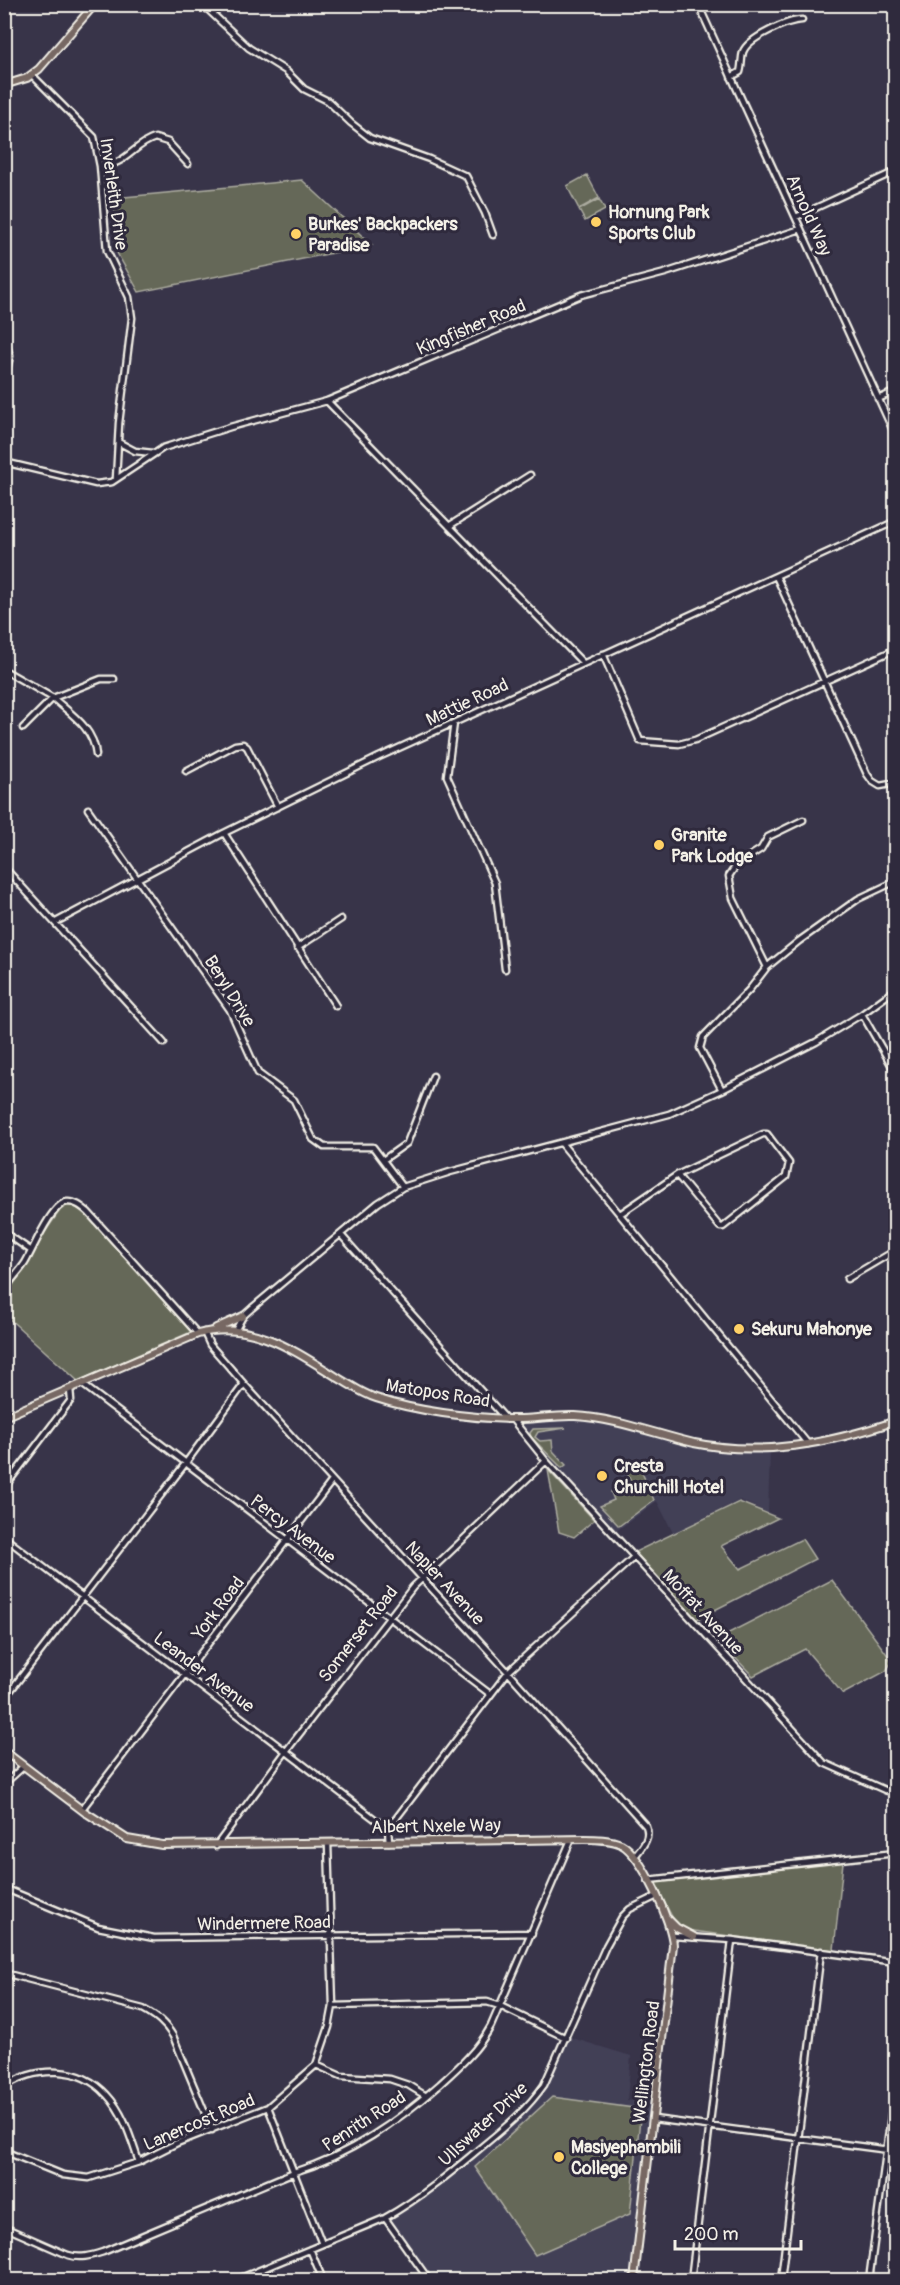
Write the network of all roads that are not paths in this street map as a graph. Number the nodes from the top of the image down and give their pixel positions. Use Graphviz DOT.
graph roads {
  1 [pos="95,4"];
  2 [pos="202,4"];
  3 [pos="698,4"];
  4 [pos="802,20"];
  5 [pos="32,75"];
  6 [pos="731,77"];
  7 [pos="4,85"];
  8 [pos="188,164"];
  9 [pos="100,166"];
  10 [pos="896,171"];
  11 [pos="795,217"];
  12 [pos="801,229"];
  13 [pos="493,236"];
  14 [pos="4,337"];
  15 [pos="4,383"];
  16 [pos="896,391"];
  17 [pos="878,399"];
  18 [pos="327,402"];
  19 [pos="896,437"];
  20 [pos="118,442"];
  21 [pos="153,453"];
  22 [pos="4,462"];
  23 [pos="530,475"];
  24 [pos="116,479"];
  25 [pos="896,520"];
  26 [pos="449,526"];
  27 [pos="776,576"];
  28 [pos="896,650"];
  29 [pos="603,654"];
  30 [pos="583,663"];
  31 [pos="4,670"];
  32 [pos="114,679"];
  33 [pos="824,680"];
  34 [pos="53,698"];
  35 [pos="453,723"];
  36 [pos="23,728"];
  37 [pos="96,755"];
  38 [pos="186,771"];
  39 [pos="896,783"];
  40 [pos="278,807"];
  41 [pos="88,809"];
  42 [pos="803,820"];
  43 [pos="224,833"];
  44 [pos="4,867"];
  45 [pos="139,879"];
  46 [pos="896,881"];
  47 [pos="341,920"];
  48 [pos="56,922"];
  49 [pos="297,948"];
  50 [pos="767,967"];
  51 [pos="505,969"];
  52 [pos="896,988"];
  53 [pos="336,1006"];
  54 [pos="862,1014"];
  55 [pos="164,1043"];
  56 [pos="896,1073"];
  57 [pos="433,1076"];
  58 [pos="722,1090"];
  59 [pos="562,1144"];
  60 [pos="383,1160"];
  61 [pos="677,1175"];
  62 [pos="404,1188"];
  63 [pos="620,1214"];
  64 [pos="4,1232"];
  65 [pos="341,1235"];
  66 [pos="30,1250"];
  67 [pos="896,1250"];
  68 [pos="847,1279"];
  69 [pos="4,1289"];
  70 [pos="243,1316"];
  71 [pos="236,1329"];
  72 [pos="213,1330"];
  73 [pos="201,1333"];
  74 [pos="82,1384"];
  75 [pos="244,1384"];
  76 [pos="70,1389"];
  77 [pos="4,1417"];
  78 [pos="509,1419"];
  79 [pos="896,1421"];
  80 [pos="888,1423"];
  81 [pos="896,1432"];
  82 [pos="808,1444"];
  83 [pos="546,1461"];
  84 [pos="185,1464"];
  85 [pos="332,1481"];
  86 [pos="4,1488"];
  87 [pos="4,1537"];
  88 [pos="286,1540"];
  89 [pos="634,1557"];
  90 [pos="422,1578"];
  91 [pos="82,1597"];
  92 [pos="388,1617"];
  93 [pos="508,1672"];
  94 [pos="184,1674"];
  95 [pos="490,1694"];
  96 [pos="4,1699"];
  97 [pos="286,1750"];
  98 [pos="4,1751"];
  99 [pos="24,1766"];
  100 [pos="4,1784"];
  101 [pos="896,1795"];
  102 [pos="83,1810"];
  103 [pos="388,1828"];
  104 [pos="571,1840"];
  105 [pos="389,1842"];
  106 [pos="328,1843"];
  107 [pos="216,1846"];
  108 [pos="896,1853"];
  109 [pos="635,1857"];
  110 [pos="648,1880"];
  111 [pos="4,1888"];
  112 [pos="657,1896"];
  113 [pos="667,1918"];
  114 [pos="532,1933"];
  115 [pos="330,1936"];
  116 [pos="673,1936"];
  117 [pos="694,1937"];
  118 [pos="732,1940"];
  119 [pos="821,1951"];
  120 [pos="896,1962"];
  121 [pos="4,1973"];
  122 [pos="333,2006"];
  123 [pos="500,2006"];
  124 [pos="566,2038"];
  125 [pos="316,2065"];
  126 [pos="896,2078"];
  127 [pos="4,2087"];
  128 [pos="426,2096"];
  129 [pos="268,2107"];
  130 [pos="654,2119"];
  131 [pos="710,2127"];
  132 [pos="212,2130"];
  133 [pos="799,2138"];
  134 [pos="888,2150"];
  135 [pos="5,2151"];
  136 [pos="896,2151"];
  137 [pos="139,2162"];
  138 [pos="294,2172"];
  139 [pos="385,2218"];
  140 [pos="4,2227"];
  141 [pos="322,2244"];
  142 [pos="310,2249"];
  143 [pos="236,2280"];
  144 [pos="323,2280"];
  145 [pos="429,2280"];
  146 [pos="634,2280"];
  147 [pos="691,2280"];
  148 [pos="781,2280"];
  149 [pos="869,2280"];
  1 -- 5 [label="main road"];
  2 -- 13 [label="street"];
  3 -- 6 [label="street, Arnold Way"];
  4 -- 6 [label="street"];
  5 -- 7 [label="main road"];
  5 -- 9 [label="street, Inverleith Drive"];
  6 -- 11 [label="street, Arnold Way"];
  8 -- 9 [label="street"];
  9 -- 20 [label="street, Inverleith Drive"];
  10 -- 11 [label="street"];
  11 -- 12 [label="street, Arnold Way"];
  12 -- 17 [label="street, Arnold Way"];
  12 -- 18 [label="street, Kingfisher Road"];
  14 -- 15 [label="street"];
  16 -- 17 [label="street"];
  17 -- 19 [label="street, Arnold Way"];
  18 -- 21 [label="street, Kingfisher Road"];
  18 -- 26 [label="street"];
  20 -- 21 [label="street"];
  20 -- 24 [label="street, Inverleith Drive"];
  21 -- 24 [label="street, Kingfisher Road"];
  22 -- 24 [label="street"];
  23 -- 26 [label="street"];
  25 -- 27 [label="street, Mattie Road"];
  26 -- 30 [label="street"];
  27 -- 29 [label="street, Mattie Road"];
  27 -- 33 [label="street"];
  28 -- 33 [label="street"];
  29 -- 30 [label="street, Mattie Road"];
  29 -- 33 [label="street"];
  30 -- 35 [label="street, Mattie Road"];
  31 -- 34 [label="street"];
  32 -- 34 [label="street"];
  33 -- 39 [label="street"];
  34 -- 36 [label="street"];
  34 -- 37 [label="street"];
  35 -- 40 [label="street, Mattie Road"];
  35 -- 51 [label="street"];
  38 -- 40 [label="street"];
  40 -- 43 [label="street, Mattie Road"];
  41 -- 45 [label="street"];
  42 -- 50 [label="street"];
  43 -- 45 [label="street, Mattie Road"];
  43 -- 49 [label="street"];
  44 -- 48 [label="street"];
  45 -- 48 [label="street, Mattie Road"];
  45 -- 60 [label="street, Beryl Drive"];
  46 -- 50 [label="street"];
  47 -- 49 [label="street"];
  48 -- 55 [label="street"];
  49 -- 53 [label="street"];
  50 -- 58 [label="street"];
  52 -- 54 [label="street"];
  54 -- 56 [label="street"];
  54 -- 58 [label="street"];
  57 -- 60 [label="street"];
  58 -- 59 [label="street"];
  59 -- 62 [label="street"];
  59 -- 63 [label="street"];
  60 -- 62 [label="street, Beryl Drive"];
  61 -- 61 [label="street"];
  61 -- 63 [label="street"];
  62 -- 65 [label="street"];
  63 -- 82 [label="street"];
  64 -- 66 [label="street"];
  65 -- 70 [label="street"];
  65 -- 78 [label="street, Moffat Avenue"];
  66 -- 69 [label="street"];
  66 -- 73 [label="street, Napier Avenue"];
  67 -- 68 [label="street"];
  70 -- 71 [label="street"];
  70 -- 72 [label="main road"];
  71 -- 72 [label="main road, Matopos Road"];
  71 -- 78 [label="main road, Matopos Road"];
  72 -- 73 [label="main road, Matopos Road"];
  73 -- 74 [label="main road, Matopos Road"];
  73 -- 75 [label="street, Napier Avenue"];
  74 -- 76 [label="main road, Matopos Road"];
  74 -- 84 [label="street, Percy Avenue"];
  75 -- 84 [label="street"];
  75 -- 85 [label="street, Napier Avenue"];
  76 -- 77 [label="main road, Matopos Road"];
  76 -- 86 [label="street"];
  78 -- 82 [label="main road, Matopos Road"];
  78 -- 83 [label="street, Moffat Avenue"];
  79 -- 80 [label="main road, Matopos Road"];
  80 -- 81 [label="street"];
  80 -- 82 [label="main road, Matopos Road"];
  83 -- 89 [label="street, Moffat Avenue"];
  83 -- 90 [label="street, Somerset Road"];
  84 -- 88 [label="street, Percy Avenue"];
  84 -- 91 [label="street"];
  85 -- 88 [label="street, York Road"];
  85 -- 90 [label="street, Napier Avenue"];
  87 -- 91 [label="street, Leander Avenue"];
  88 -- 92 [label="street, Percy Avenue"];
  88 -- 94 [label="street, York Road"];
  89 -- 93 [label="street"];
  89 -- 101 [label="street, Moffat Avenue"];
  90 -- 92 [label="street, Somerset Road"];
  90 -- 93 [label="street, Napier Avenue"];
  91 -- 94 [label="street, Leander Avenue"];
  91 -- 96 [label="street"];
  92 -- 95 [label="street, Percy Avenue"];
  92 -- 97 [label="street, Somerset Road"];
  93 -- 95 [label="street"];
  93 -- 109 [label="street, Napier Avenue"];
  94 -- 97 [label="street, Leander Avenue"];
  94 -- 102 [label="street, York Road"];
  95 -- 103 [label="street"];
  97 -- 103 [label="street, Leander Avenue"];
  97 -- 107 [label="street, Somerset Road"];
  98 -- 99 [label="main road, Albert Nxele Way"];
  99 -- 100 [label="street"];
  99 -- 102 [label="main road, Albert Nxele Way"];
  102 -- 107 [label="main road, Albert Nxele Way"];
  103 -- 105 [label="street"];
  104 -- 105 [label="main road, Albert Nxele Way"];
  104 -- 109 [label="main road, Albert Nxele Way"];
  104 -- 114 [label="street, Penrith Road"];
  105 -- 106 [label="main road, Albert Nxele Way"];
  106 -- 107 [label="main road, Albert Nxele Way"];
  106 -- 115 [label="street, Lanercost Road"];
  108 -- 110 [label="street"];
  109 -- 110 [label="main road, Albert Nxele Way"];
  110 -- 112 [label="main road, Albert Nxele Way"];
  111 -- 115 [label="street, Windermere Road"];
  112 -- 113 [label="main road, Albert Nxele Way"];
  112 -- 124 [label="street, Ullswater Drive"];
  113 -- 116 [label="main road, Wellington Road"];
  113 -- 117 [label="main road"];
  114 -- 115 [label="street, Windermere Road"];
  114 -- 123 [label="street, Penrith Road"];
  115 -- 122 [label="street, Lanercost Road"];
  116 -- 117 [label="street"];
  116 -- 130 [label="main road, Wellington Road"];
  117 -- 118 [label="street"];
  118 -- 119 [label="street"];
  118 -- 131 [label="street"];
  119 -- 120 [label="street"];
  119 -- 133 [label="street"];
  121 -- 132 [label="street"];
  122 -- 123 [label="street"];
  122 -- 125 [label="street, Lanercost Road"];
  123 -- 124 [label="street"];
  123 -- 128 [label="street, Penrith Road"];
  124 -- 139 [label="street, Ullswater Drive"];
  125 -- 128 [label="street"];
  125 -- 129 [label="street, Lanercost Road"];
  126 -- 134 [label="street"];
  127 -- 137 [label="street"];
  128 -- 138 [label="street, Penrith Road"];
  129 -- 132 [label="street, Lanercost Road"];
  129 -- 138 [label="street"];
  130 -- 131 [label="street"];
  130 -- 146 [label="main road, Wellington Road"];
  131 -- 133 [label="street"];
  131 -- 147 [label="street"];
  132 -- 137 [label="street, Lanercost Road"];
  133 -- 134 [label="street"];
  133 -- 148 [label="street"];
  134 -- 136 [label="street"];
  134 -- 149 [label="street"];
  135 -- 137 [label="street, Lanercost Road"];
  138 -- 140 [label="street, Penrith Road"];
  138 -- 141 [label="street"];
  139 -- 141 [label="street, Ullswater Drive"];
  139 -- 145 [label="street"];
  141 -- 142 [label="street, Ullswater Drive"];
  142 -- 143 [label="street, Ullswater Drive"];
  142 -- 144 [label="street"];
}
